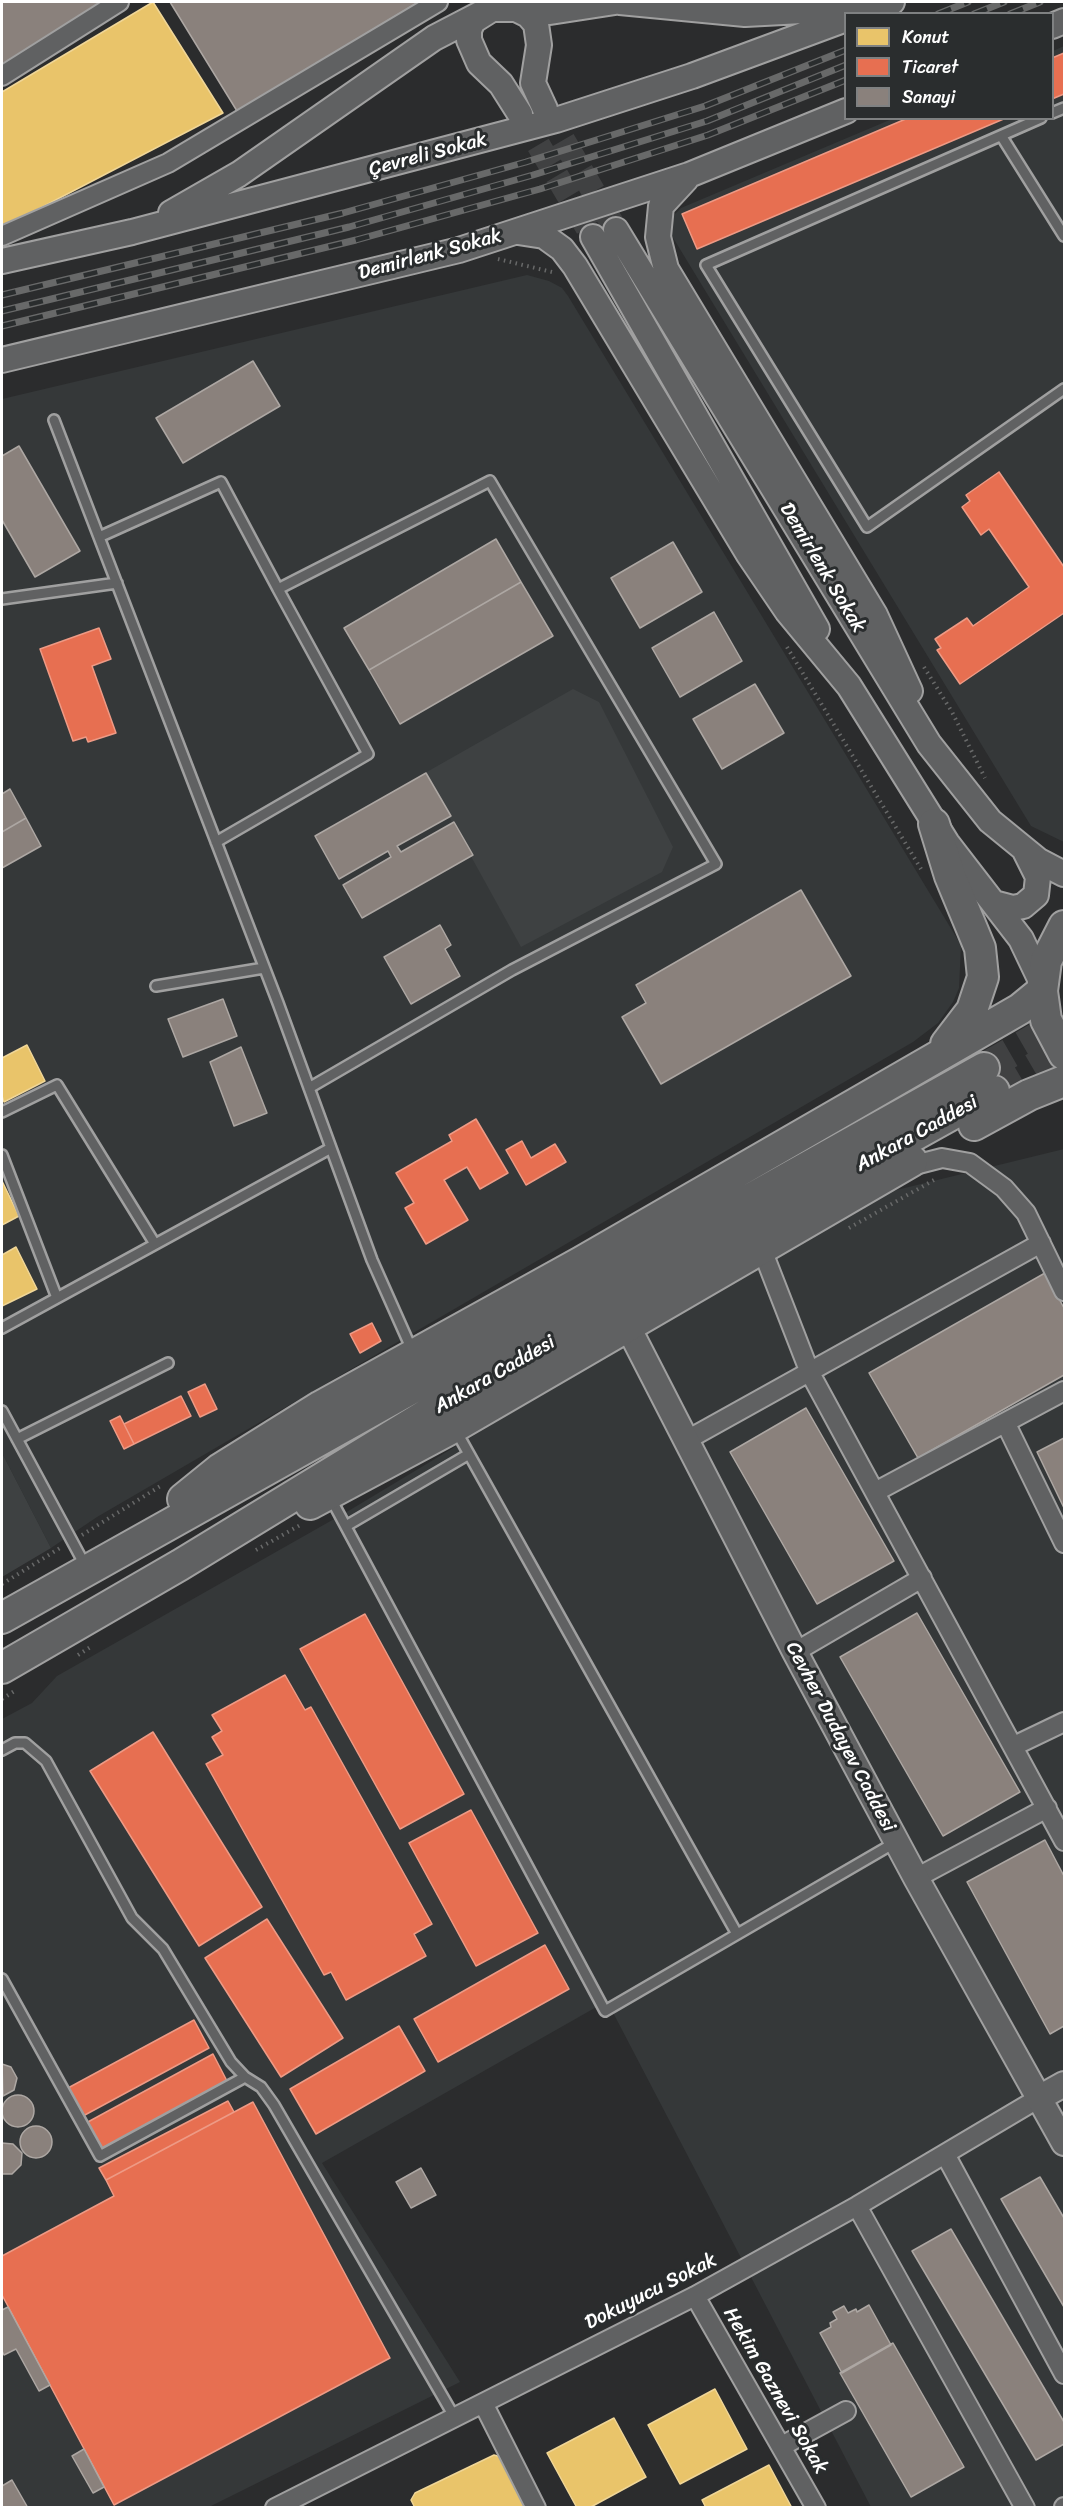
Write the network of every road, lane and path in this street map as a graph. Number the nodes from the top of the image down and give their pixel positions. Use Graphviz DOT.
graph roads {
  1 [pos="119,2"];
  2 [pos="438,2"];
  3 [pos="615,2"];
  4 [pos="620,2"];
  5 [pos="860,2"];
  6 [pos="892,2"];
  7 [pos="516,9"];
  8 [pos="865,12"];
  9 [pos="482,13"];
  10 [pos="844,20"];
  11 [pos="2,76"];
  12 [pos="545,109"];
  13 [pos="844,112"];
  14 [pos="520,114"];
  15 [pos="1037,120"];
  16 [pos="1002,137"];
  17 [pos="689,175"];
  18 [pos="616,230"];
  19 [pos="132,232"];
  20 [pos="518,232"];
  21 [pos="2,236"];
  22 [pos="1065,236"];
  23 [pos="593,237"];
  24 [pos="2,261"];
  25 [pos="2,360"];
  26 [pos="1065,389"];
  27 [pos="54,420"];
  28 [pos="99,537"];
  29 [pos="117,583"];
  30 [pos="278,589"];
  31 [pos="2,599"];
  32 [pos="849,686"];
  33 [pos="929,744"];
  34 [pos="934,824"];
  35 [pos="216,842"];
  36 [pos="1026,851"];
  37 [pos="1065,874"];
  38 [pos="994,903"];
  39 [pos="1065,926"];
  40 [pos="264,968"];
  41 [pos="156,986"];
  42 [pos="1042,987"];
  43 [pos="1065,1054"];
  44 [pos="924,1064"];
  45 [pos="1065,1081"];
  46 [pos="309,1089"];
  47 [pos="2,1112"];
  48 [pos="331,1148"];
  49 [pos="2,1155"];
  50 [pos="893,1171"];
  51 [pos="1041,1243"];
  52 [pos="155,1244"];
  53 [pos="761,1247"];
  54 [pos="1065,1291"];
  55 [pos="57,1298"];
  56 [pos="627,1325"];
  57 [pos="2,1329"];
  58 [pos="414,1355"];
  59 [pos="168,1363"];
  60 [pos="810,1373"];
  61 [pos="1065,1391"];
  62 [pos="2,1411"];
  63 [pos="1006,1424"];
  64 [pos="454,1427"];
  65 [pos="17,1439"];
  66 [pos="685,1441"];
  67 [pos="469,1454"];
  68 [pos="874,1492"];
  69 [pos="329,1495"];
  70 [pos="346,1526"];
  71 [pos="1065,1544"];
  72 [pos="123,1548"];
  73 [pos="180,1566"];
  74 [pos="87,1569"];
  75 [pos="922,1578"];
  76 [pos="2,1618"];
  77 [pos="795,1652"];
  78 [pos="2,1668"];
  79 [pos="1064,1724"];
  80 [pos="1014,1746"];
  81 [pos="2,1750"];
  82 [pos="1047,1808"];
  83 [pos="1065,1841"];
  84 [pos="896,1842"];
  85 [pos="916,1878"];
  86 [pos="737,1934"];
  87 [pos="2,1979"];
  88 [pos="245,2077"];
  89 [pos="1065,2084"];
  90 [pos="1039,2098"];
  91 [pos="1065,2143"];
  92 [pos="945,2154"];
  93 [pos="857,2206"];
  94 [pos="695,2296"];
  95 [pos="1065,2374"];
  96 [pos="483,2403"];
  97 [pos="846,2411"];
  98 [pos="455,2418"];
  99 [pos="782,2446"];
  100 [pos="275,2508"];
  101 [pos="536,2508"];
  102 [pos="816,2508"];
  103 [pos="1025,2508"];
  1 -- 11 [label="street"];
  2 -- 21 [label="street"];
  3 -- 7 [label="street"];
  4 -- 5 [label="street"];
  6 -- 8 [label="street"];
  7 -- 9 [label="street"];
  7 -- 12 [label="street"];
  9 -- 14 [label="street"];
  9 -- 19 [label="street"];
  10 -- 19 [label="street, Çevreli Sokak"];
  13 -- 17 [label="street, Demirlenk Sokak"];
  15 -- 16 [label="lane"];
  16 -- 22 [label="lane"];
  16 -- 26 [label="lane"];
  17 -- 20 [label="street, Demirlenk Sokak"];
  17 -- 33 [label="street"];
  18 -- 33 [label="street, Demirlenk Sokak"];
  19 -- 24 [label="street, Çevreli Sokak"];
  20 -- 25 [label="street, Demirlenk Sokak"];
  20 -- 32 [label="street"];
  23 -- 32 [label="street, Demirlenk Sokak"];
  27 -- 28 [label="lane"];
  28 -- 29 [label="lane"];
  28 -- 30 [label="lane"];
  29 -- 31 [label="lane"];
  29 -- 35 [label="lane"];
  30 -- 35 [label="lane"];
  30 -- 46 [label="lane"];
  32 -- 34 [label="street"];
  33 -- 36 [label="street, Demirlenk Sokak"];
  34 -- 38 [label="street"];
  34 -- 44 [label="main road"];
  35 -- 40 [label="lane"];
  36 -- 37 [label="street, Demirlenk Sokak"];
  36 -- 38 [label="street"];
  38 -- 42 [label="street"];
  39 -- 42 [label="main road"];
  40 -- 41 [label="lane"];
  40 -- 46 [label="lane"];
  42 -- 43 [label="main road"];
  42 -- 44 [label="main road"];
  44 -- 58 [label="main road"];
  45 -- 50 [label="main road"];
  46 -- 48 [label="lane"];
  47 -- 52 [label="lane"];
  48 -- 52 [label="lane"];
  48 -- 58 [label="lane"];
  49 -- 55 [label="lane"];
  50 -- 51 [label="street"];
  50 -- 53 [label="main road"];
  51 -- 54 [label="street"];
  51 -- 60 [label="street"];
  52 -- 55 [label="lane"];
  53 -- 56 [label="main road"];
  53 -- 60 [label="street"];
  55 -- 57 [label="lane"];
  56 -- 64 [label="main road"];
  56 -- 66 [label="street, Cevher Dudayev Caddesi"];
  58 -- 72 [label="main road"];
  59 -- 65 [label="lane"];
  60 -- 66 [label="street"];
  60 -- 68 [label="street"];
  61 -- 63 [label="street"];
  62 -- 65 [label="lane"];
  63 -- 68 [label="street"];
  63 -- 71 [label="street"];
  64 -- 67 [label="lane"];
  64 -- 69 [label="main road"];
  65 -- 74 [label="lane"];
  66 -- 77 [label="street, Cevher Dudayev Caddesi"];
  67 -- 70 [label="lane"];
  67 -- 86 [label="lane"];
  68 -- 75 [label="street"];
  69 -- 70 [label="lane"];
  69 -- 73 [label="main road"];
  70 -- 86 [label="lane"];
  72 -- 73 [label="main road, Ankara Caddesi"];
  72 -- 74 [label="main road, Ankara Caddesi"];
  73 -- 78 [label="main road, Ankara Caddesi"];
  74 -- 76 [label="main road, Ankara Caddesi"];
  75 -- 77 [label="street"];
  75 -- 80 [label="street"];
  77 -- 84 [label="street, Cevher Dudayev Caddesi"];
  79 -- 80 [label="street"];
  80 -- 82 [label="street"];
  81 -- 88 [label="lane"];
  82 -- 83 [label="street"];
  82 -- 85 [label="street"];
  84 -- 85 [label="street, Cevher Dudayev Caddesi"];
  84 -- 86 [label="lane"];
  85 -- 90 [label="street, Cevher Dudayev Caddesi"];
  87 -- 88 [label="lane"];
  88 -- 98 [label="lane"];
  89 -- 90 [label="street"];
  90 -- 91 [label="street, Cevher Dudayev Caddesi"];
  90 -- 92 [label="street, Dokuyucu Sokak"];
  92 -- 93 [label="street, Dokuyucu Sokak"];
  92 -- 95 [label="street"];
  93 -- 94 [label="street, Dokuyucu Sokak"];
  93 -- 103 [label="street"];
  94 -- 96 [label="street, Dokuyucu Sokak"];
  94 -- 99 [label="street, Hekim Gaznevi Sokak"];
  96 -- 98 [label="street, Dokuyucu Sokak"];
  96 -- 101 [label="street"];
  97 -- 99 [label="street"];
  98 -- 100 [label="street, Dokuyucu Sokak"];
  99 -- 102 [label="street, Hekim Gaznevi Sokak"];
}
